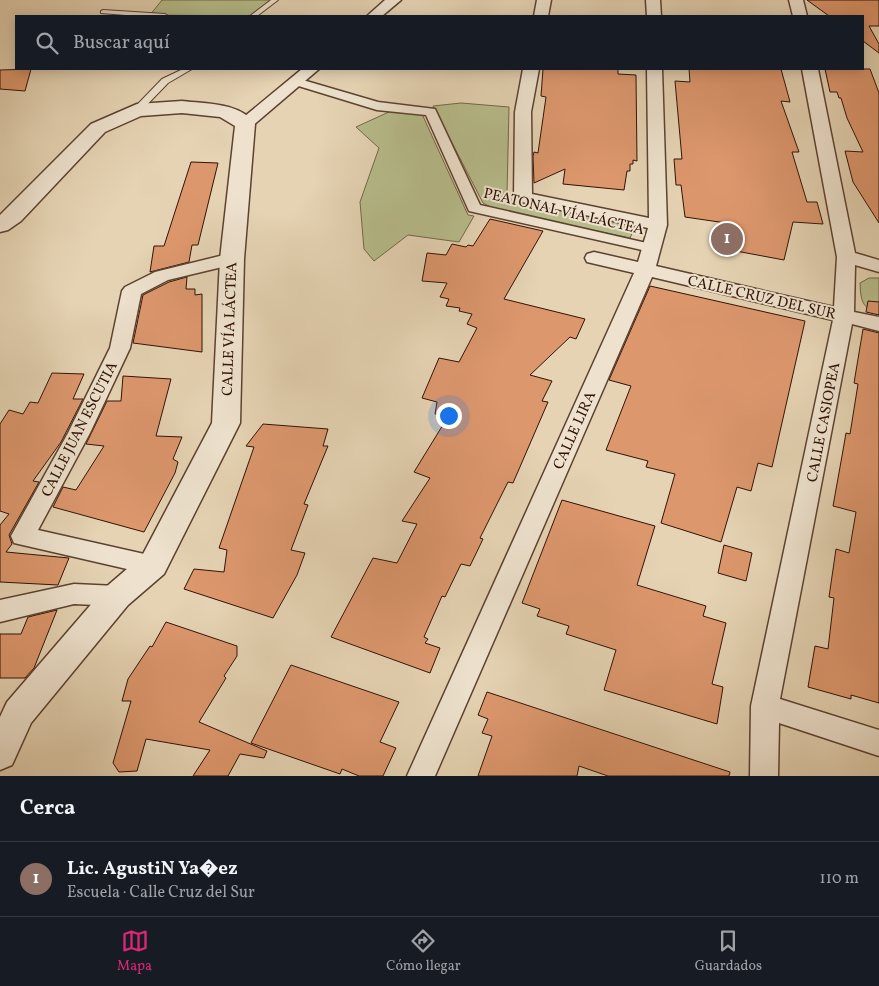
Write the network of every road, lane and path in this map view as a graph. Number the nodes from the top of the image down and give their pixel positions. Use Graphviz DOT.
graph roads {
  1 [pos="275,0"];
  2 [pos="394,0"];
  3 [pos="544,0"];
  4 [pos="653,0"];
  5 [pos="796,0"];
  6 [pos="103,12"];
  7 [pos="150,15"];
  8 [pos="255,15"];
  9 [pos="375,15"];
  10 [pos="541,15"];
  11 [pos="654,15"];
  12 [pos="800,15"];
  13 [pos="186,70"];
  14 [pos="310,70"];
  15 [pos="531,70"];
  16 [pos="655,70"];
  17 [pos="810,70"];
  18 [pos="296,82"];
  19 [pos="137,110"];
  20 [pos="245,124"];
  21 [pos="0,225"];
  22 [pos="658,225"];
  23 [pos="846,257"];
  24 [pos="594,258"];
  25 [pos="232,259"];
  26 [pos="648,259"];
  27 [pos="879,266"];
  28 [pos="844,316"];
  29 [pos="879,324"];
  30 [pos="153,565"];
  31 [pos="117,596"];
  32 [pos="0,611"];
  33 [pos="765,706"];
  34 [pos="879,743"];
  35 [pos="0,754"];
  36 [pos="421,776"];
  37 [pos="764,776"];
  1 -- 8 [label="lane"];
  2 -- 9 [label="street"];
  3 -- 10 [label="street"];
  4 -- 11 [label="street"];
  5 -- 12 [label="street"];
  6 -- 7 [label="lane"];
  13 -- 19 [label="lane"];
  14 -- 18 [label="street"];
  15 -- 22 [label="street"];
  16 -- 22 [label="street, CALLE LIRA"];
  17 -- 23 [label="street, CALLE CASIOPEA"];
  18 -- 20 [label="street"];
  18 -- 26 [label="street, PEATONAL VÍA LÁCTEA"];
  19 -- 20 [label="street"];
  19 -- 21 [label="street"];
  20 -- 25 [label="street, CALLE VÍA LÁCTEA"];
  22 -- 26 [label="street, CALLE LIRA"];
  23 -- 27 [label="street"];
  23 -- 28 [label="street, CALLE CASIOPEA"];
  24 -- 26 [label="street, CALLE CRUZ DEL SUR"];
  25 -- 30 [label="street, CALLE VÍA LÁCTEA"];
  25 -- 30 [label="street, CALLE JUAN ESCUTIA"];
  26 -- 28 [label="street, CALLE CRUZ DEL SUR"];
  26 -- 36 [label="street, CALLE LIRA"];
  28 -- 29 [label="street, CALLE CRUZ DEL SUR"];
  28 -- 33 [label="street, CALLE CASIOPEA"];
  30 -- 31 [label="street, CALLE VÍA LÁCTEA"];
  31 -- 32 [label="street"];
  31 -- 35 [label="street, CALLE VÍA LÁCTEA"];
  33 -- 34 [label="street"];
  33 -- 37 [label="street, CALLE CASIOPEA"];
}
